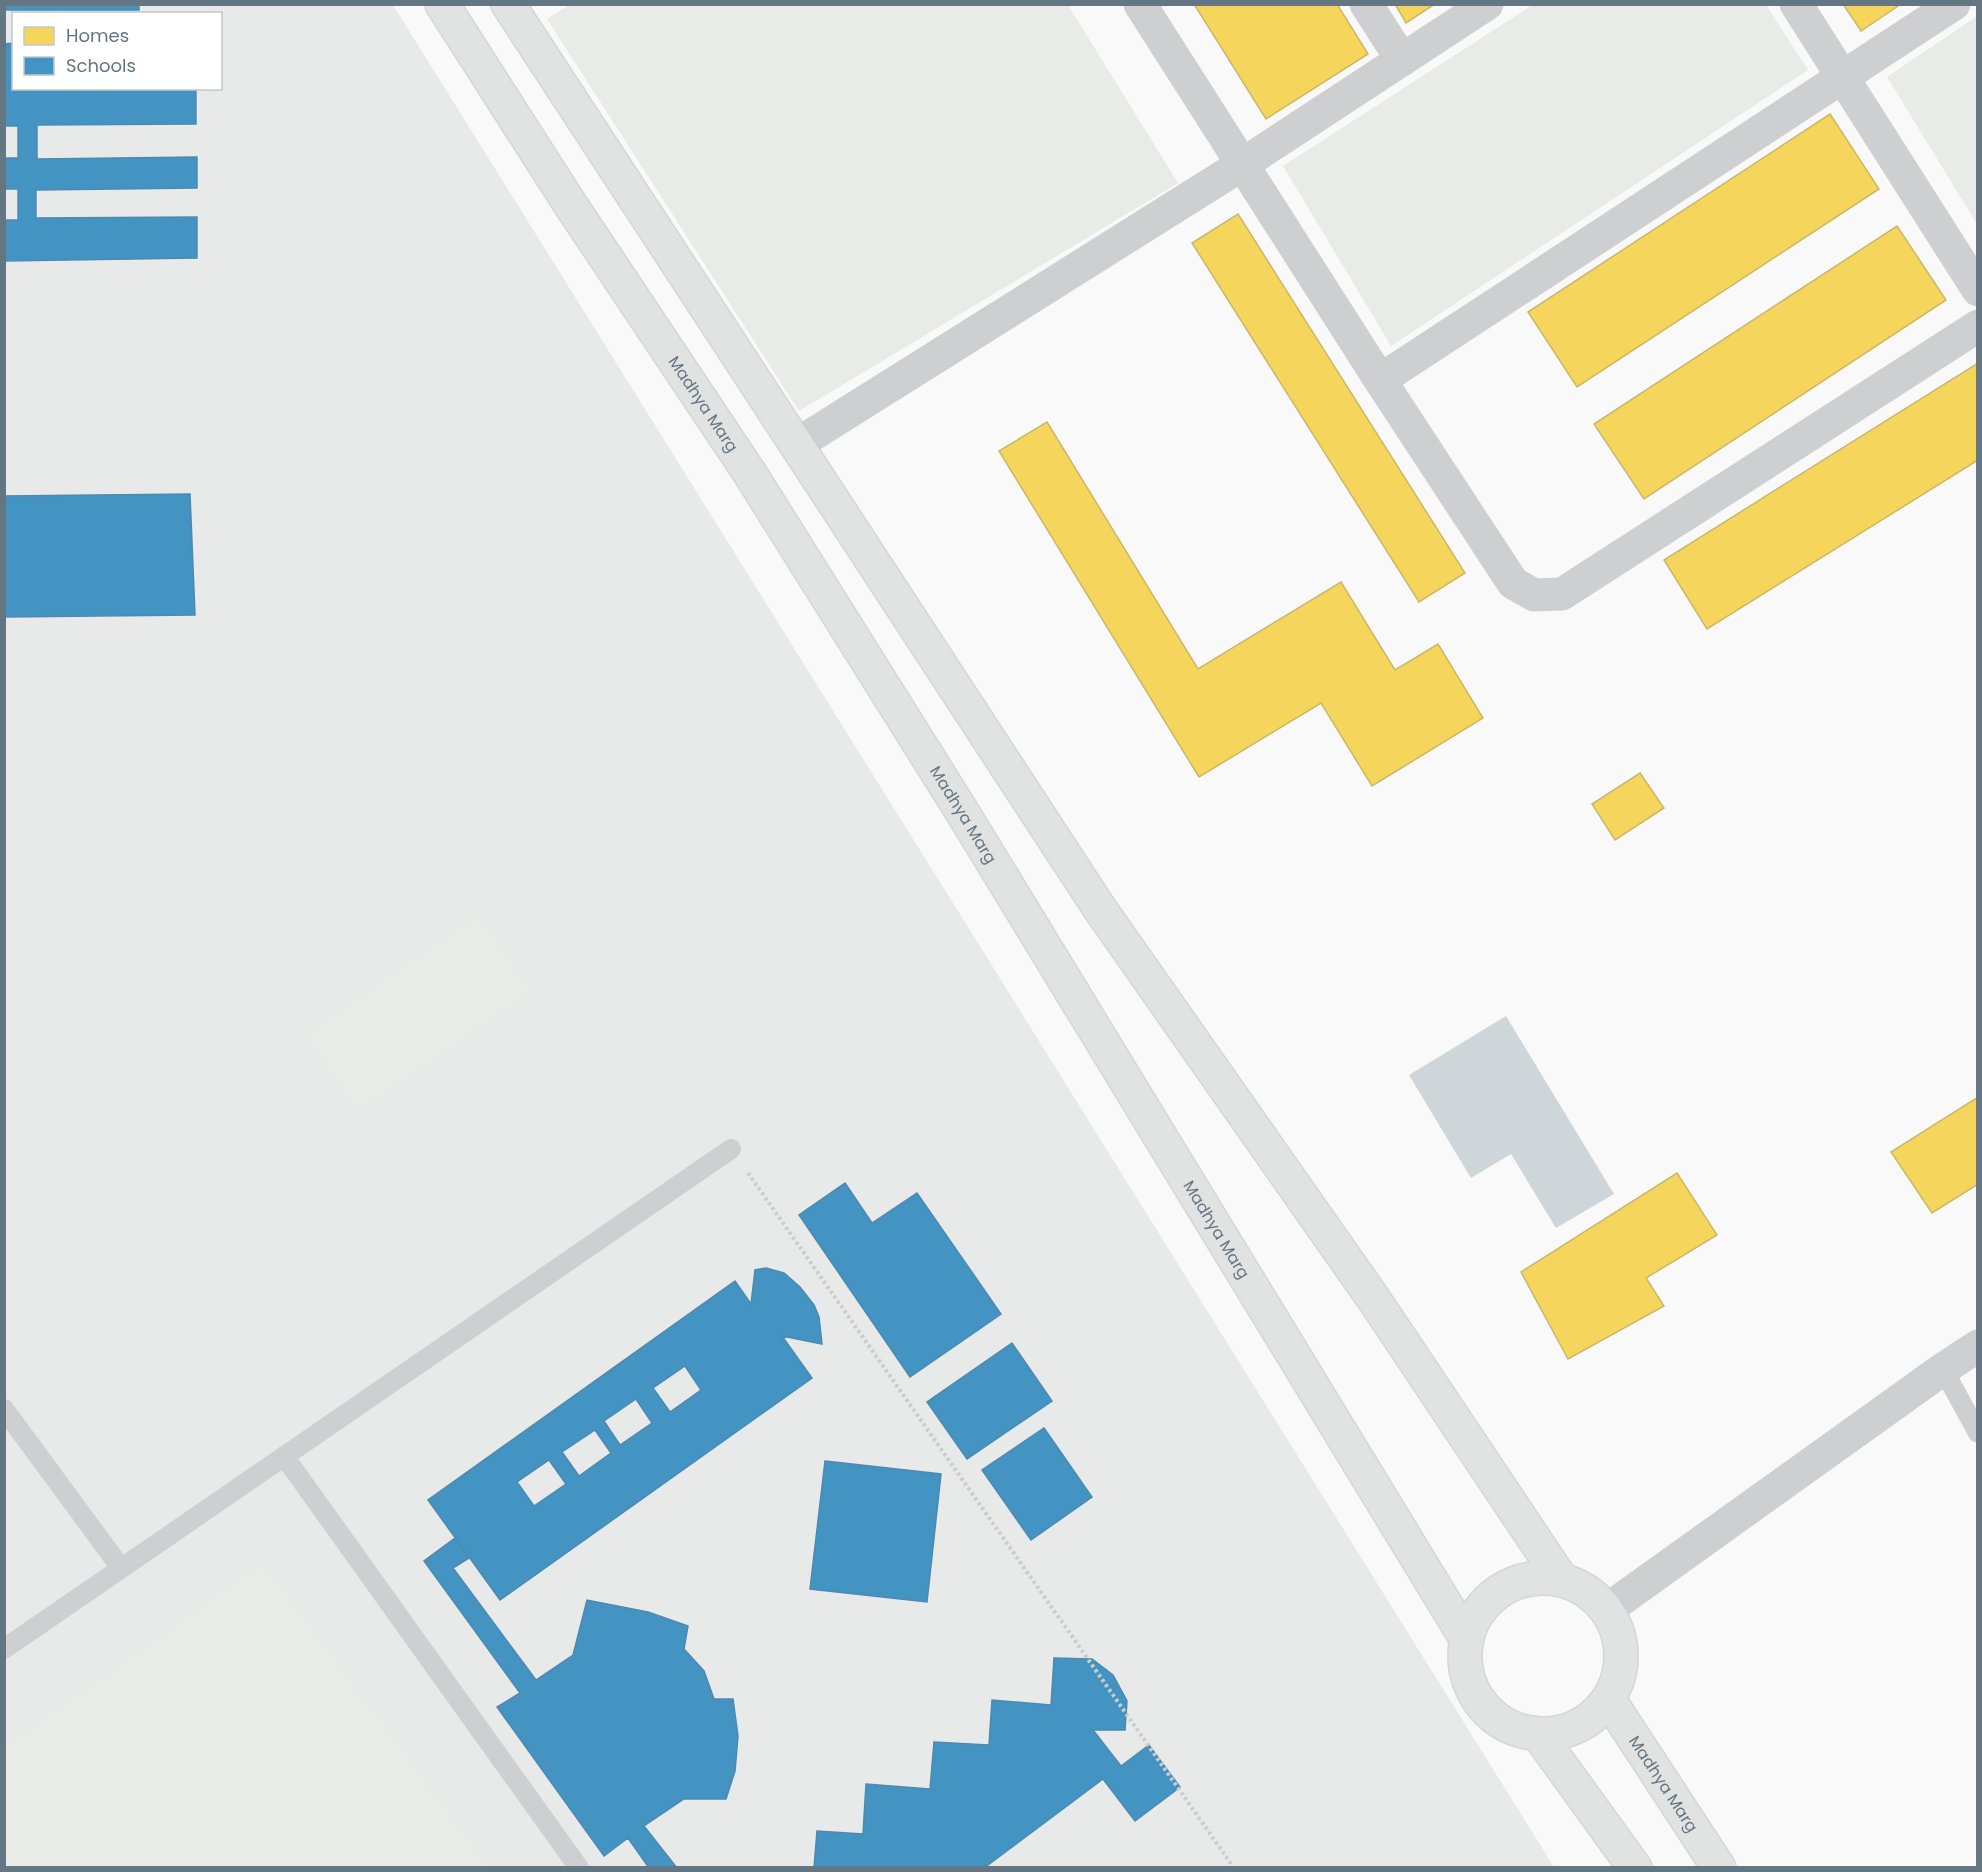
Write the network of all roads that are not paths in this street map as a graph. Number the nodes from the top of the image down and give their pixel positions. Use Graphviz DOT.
graph roads {
  1 [pos="442,4"];
  2 [pos="508,4"];
  3 [pos="1140,4"];
  4 [pos="1366,4"];
  5 [pos="1487,4"];
  6 [pos="1796,4"];
  7 [pos="1954,4"];
  8 [pos="1402,60"];
  9 [pos="1843,78"];
  10 [pos="1242,164"];
  11 [pos="1977,290"];
  12 [pos="1977,326"];
  13 [pos="1380,380"];
  14 [pos="796,445"];
  15 [pos="731,1149"];
  16 [pos="1977,1346"];
  17 [pos="1943,1369"];
  18 [pos="4,1409"];
  19 [pos="1977,1433"];
  20 [pos="284,1456"];
  21 [pos="121,1568"];
  22 [pos="1561,1580"];
  23 [pos="1608,1609"];
  24 [pos="1466,1638"];
  25 [pos="4,1649"];
  26 [pos="1609,1700"];
  27 [pos="1538,1734"];
  28 [pos="579,1868"];
  29 [pos="1635,1868"];
  30 [pos="1719,1868"];
  1 -- 24 [label="main road, Madhya Marg"];
  2 -- 14 [label="main road"];
  3 -- 10 [label="street"];
  4 -- 8 [label="street"];
  5 -- 8 [label="street"];
  6 -- 9 [label="street"];
  7 -- 9 [label="street"];
  8 -- 10 [label="street"];
  9 -- 11 [label="street"];
  9 -- 13 [label="street"];
  10 -- 13 [label="street"];
  10 -- 14 [label="street"];
  12 -- 13 [label="street"];
  14 -- 22 [label="main road"];
  15 -- 20 [label="lane"];
  16 -- 17 [label="street"];
  17 -- 19 [label="lane"];
  17 -- 23 [label="street"];
  18 -- 21 [label="lane"];
  20 -- 21 [label="lane"];
  20 -- 28 [label="lane"];
  21 -- 25 [label="lane"];
  22 -- 23 [label="main road"];
  22 -- 24 [label="main road"];
  23 -- 26 [label="main road"];
  24 -- 27 [label="main road"];
  26 -- 27 [label="main road"];
  26 -- 30 [label="main road, Madhya Marg"];
  27 -- 29 [label="main road"];
}
